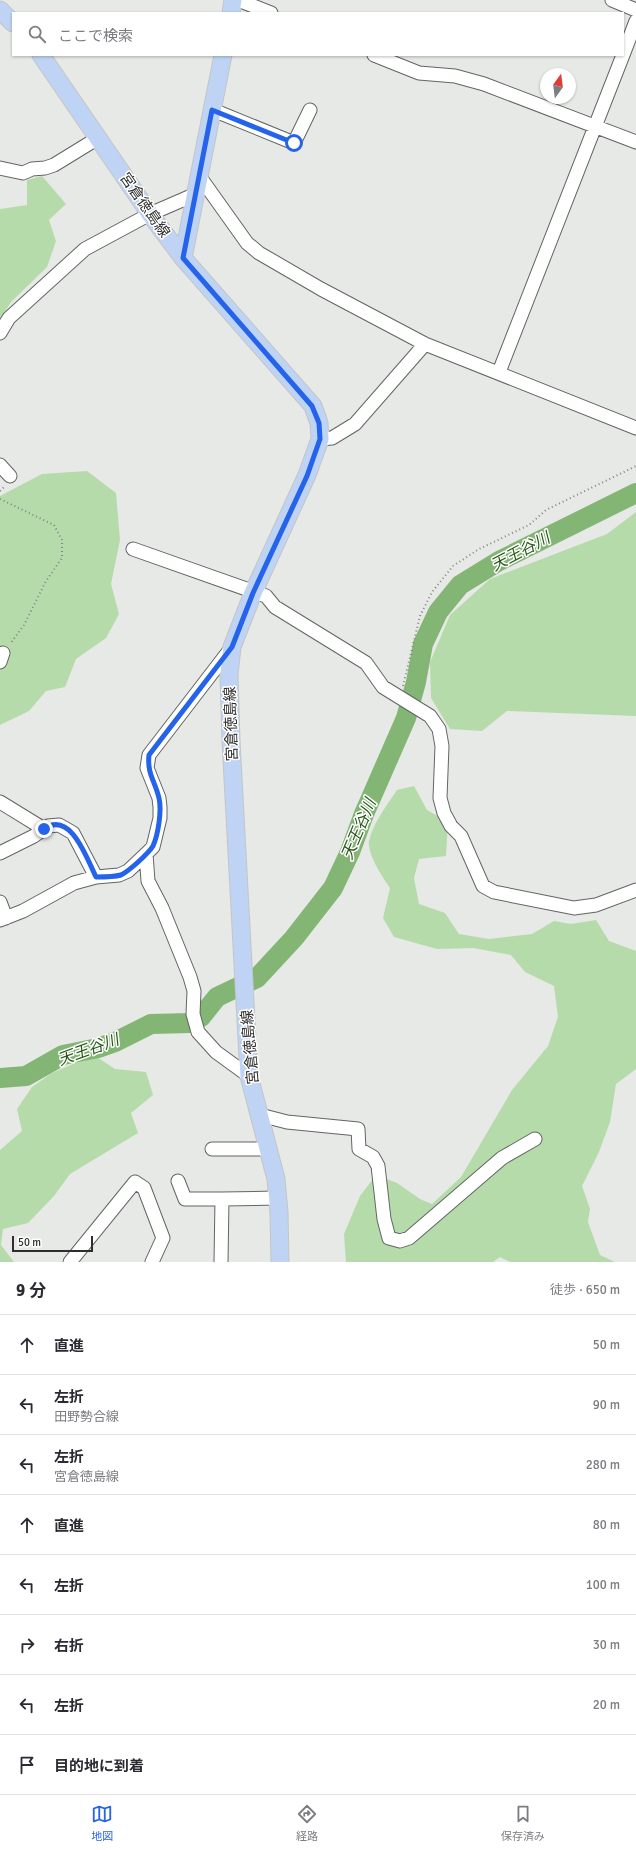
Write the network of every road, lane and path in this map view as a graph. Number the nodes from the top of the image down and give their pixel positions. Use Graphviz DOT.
graph roads {
  1 [pos="233,0"];
  2 [pos="238,0"];
  3 [pos="612,0"];
  4 [pos="0,10"];
  5 [pos="636,10"];
  6 [pos="231,12"];
  7 [pos="268,12"];
  8 [pos="636,21"];
  9 [pos="12,22"];
  10 [pos="624,52"];
  11 [pos="42,56"];
  12 [pos="223,56"];
  13 [pos="377,56"];
  14 [pos="623,56"];
  15 [pos="212,110"];
  16 [pos="310,110"];
  17 [pos="595,126"];
  18 [pos="98,138"];
  19 [pos="636,142"];
  20 [pos="0,168"];
  21 [pos="200,177"];
  22 [pos="196,194"];
  23 [pos="150,214"];
  24 [pos="183,258"];
  25 [pos="0,333"];
  26 [pos="425,344"];
  27 [pos="499,372"];
  28 [pos="636,428"];
  29 [pos="320,439"];
  30 [pos="0,465"];
  31 [pos="636,466"];
  32 [pos="10,476"];
  33 [pos="0,499"];
  34 [pos="134,549"];
  35 [pos="253,593"];
  36 [pos="232,647"];
  37 [pos="1,657"];
  38 [pos="400,699"];
  39 [pos="0,802"];
  40 [pos="44,829"];
  41 [pos="0,852"];
  42 [pos="146,854"];
  43 [pos="96,877"];
  44 [pos="636,890"];
  45 [pos="0,902"];
  46 [pos="3,919"];
  47 [pos="250,1076"];
  48 [pos="260,1115"];
  49 [pos="535,1139"];
  50 [pos="212,1149"];
  51 [pos="268,1149"];
  52 [pos="178,1181"];
  53 [pos="277,1198"];
  54 [pos="222,1199"];
  55 [pos="70,1262"];
  56 [pos="152,1262"];
  57 [pos="221,1262"];
  58 [pos="280,1262"];
  1 -- 6 [label="main road"];
  2 -- 7 [label="street"];
  3 -- 5 [label="street"];
  4 -- 9 [label="main road"];
  8 -- 10 [label="street"];
  11 -- 18 [label="main road, 宮倉徳島線"];
  12 -- 15 [label="main road"];
  13 -- 17 [label="street"];
  14 -- 17 [label="street"];
  15 -- 16 [label="street"];
  15 -- 21 [label="main road"];
  17 -- 19 [label="street"];
  17 -- 27 [label="street"];
  18 -- 20 [label="street"];
  18 -- 23 [label="main road, 宮倉徳島線"];
  21 -- 22 [label="main road"];
  21 -- 26 [label="street"];
  22 -- 23 [label="street"];
  22 -- 24 [label="main road"];
  23 -- 24 [label="main road, 宮倉徳島線"];
  23 -- 25 [label="street"];
  24 -- 29 [label="main road, 宮倉徳島線"];
  26 -- 27 [label="street"];
  26 -- 29 [label="street"];
  27 -- 28 [label="street"];
  29 -- 35 [label="main road, 宮倉徳島線"];
  30 -- 32 [label="street"];
  31 -- 38 [label="path"];
  33 -- 37 [label="path"];
  34 -- 35 [label="street"];
  35 -- 36 [label="main road, 宮倉徳島線"];
  35 -- 38 [label="street"];
  36 -- 42 [label="street"];
  36 -- 47 [label="main road, 宮倉徳島線"];
  38 -- 44 [label="street"];
  39 -- 40 [label="street"];
  40 -- 41 [label="street"];
  40 -- 43 [label="street"];
  42 -- 43 [label="street"];
  42 -- 47 [label="street"];
  43 -- 46 [label="street"];
  45 -- 46 [label="street"];
  47 -- 48 [label="main road, 宮倉徳島線"];
  48 -- 49 [label="street"];
  48 -- 51 [label="main road, 宮倉徳島線"];
  50 -- 51 [label="street"];
  51 -- 53 [label="main road, 宮倉徳島線"];
  52 -- 54 [label="street"];
  53 -- 54 [label="street"];
  53 -- 58 [label="main road, 宮倉徳島線"];
  54 -- 57 [label="street"];
  55 -- 56 [label="street"];
}
